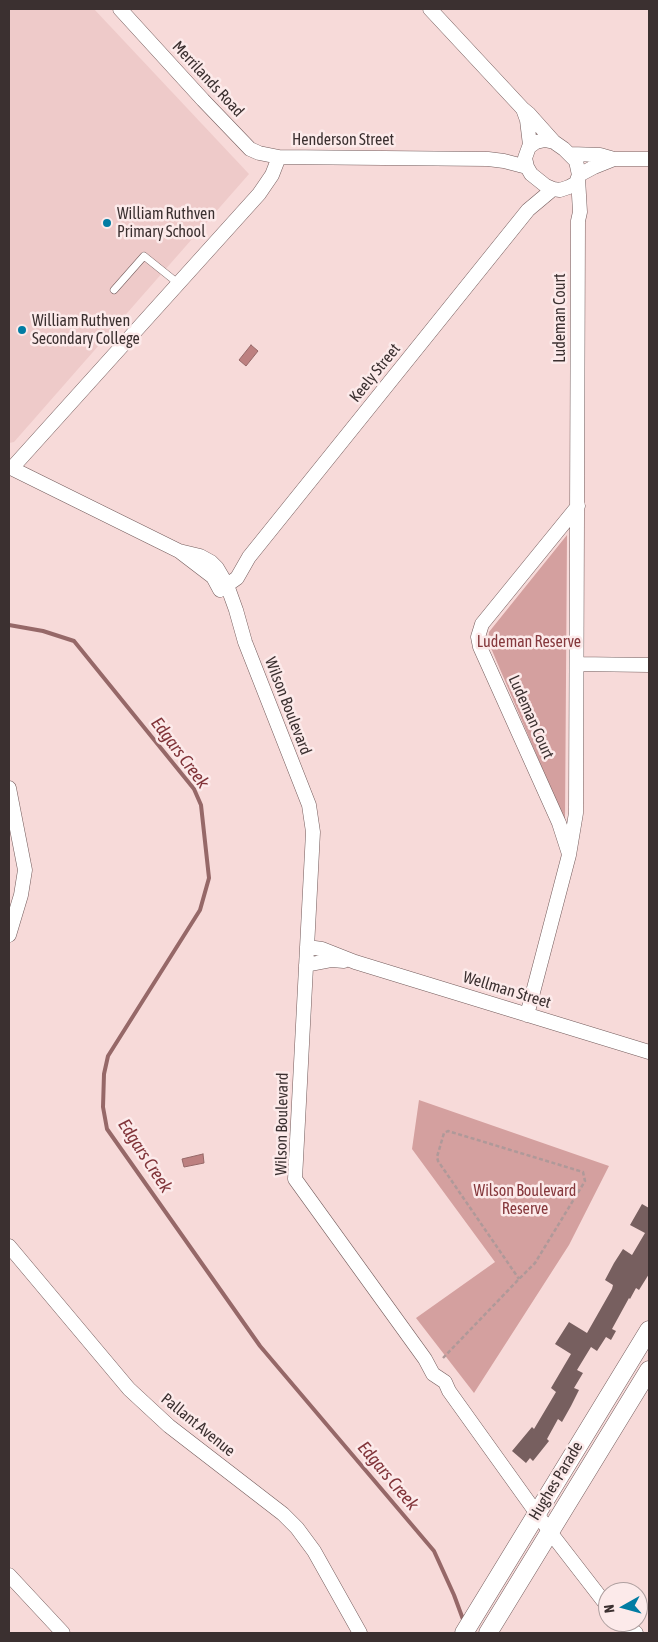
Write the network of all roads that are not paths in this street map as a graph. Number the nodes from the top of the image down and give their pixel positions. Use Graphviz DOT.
graph roads {
  1 [pos="120,9"];
  2 [pos="430,9"];
  3 [pos="523,109"];
  4 [pos="554,142"];
  5 [pos="529,146"];
  6 [pos="571,154"];
  7 [pos="280,157"];
  8 [pos="488,159"];
  9 [pos="614,159"];
  10 [pos="649,159"];
  11 [pos="530,172"];
  12 [pos="578,176"];
  13 [pos="557,190"];
  14 [pos="528,210"];
  15 [pos="578,221"];
  16 [pos="178,284"];
  17 [pos="114,290"];
  18 [pos="10,468"];
  19 [pos="578,506"];
  20 [pos="223,583"];
  21 [pos="577,664"];
  22 [pos="649,665"];
  23 [pos="9,788"];
  24 [pos="569,854"];
  25 [pos="9,935"];
  26 [pos="307,947"];
  27 [pos="355,962"];
  28 [pos="306,965"];
  29 [pos="527,1015"];
  30 [pos="649,1052"];
  31 [pos="9,1246"];
  32 [pos="649,1330"];
  33 [pos="649,1370"];
  34 [pos="536,1513"];
  35 [pos="550,1532"];
  36 [pos="9,1575"];
  37 [pos="598,1594"];
  38 [pos="63,1633"];
  39 [pos="360,1633"];
  40 [pos="464,1633"];
  41 [pos="488,1633"];
  1 -- 7 [label="street, Merrilands Road"];
  2 -- 3 [label="street"];
  3 -- 4 [label="street"];
  3 -- 5 [label="street"];
  4 -- 5 [label="street"];
  4 -- 6 [label="street"];
  5 -- 8 [label="street, Henderson Street"];
  5 -- 11 [label="street"];
  6 -- 9 [label="street"];
  6 -- 12 [label="street"];
  7 -- 8 [label="street, Henderson Street"];
  7 -- 16 [label="street, Henderson Street"];
  8 -- 11 [label="street, Henderson Street"];
  9 -- 10 [label="street"];
  9 -- 12 [label="street"];
  11 -- 13 [label="street"];
  11 -- 14 [label="street, Keely Street"];
  12 -- 13 [label="street"];
  12 -- 15 [label="street, Ludeman Court"];
  13 -- 14 [label="street, Keely Street"];
  13 -- 15 [label="street, Ludeman Court"];
  14 -- 20 [label="street, Keely Street"];
  15 -- 19 [label="street, Ludeman Court"];
  16 -- 17 [label="lane"];
  16 -- 18 [label="street, Henderson Street"];
  18 -- 20 [label="street, Wilson Boulevard"];
  19 -- 21 [label="street, Ludeman Court"];
  19 -- 24 [label="street, Ludeman Court"];
  20 -- 26 [label="street, Wilson Boulevard"];
  21 -- 22 [label="street"];
  21 -- 24 [label="street, Ludeman Court"];
  23 -- 25 [label="street"];
  24 -- 29 [label="street, Ludeman Court"];
  26 -- 27 [label="street, Wellman Street"];
  26 -- 28 [label="street, Wilson Boulevard"];
  27 -- 28 [label="street, Wellman Street"];
  27 -- 29 [label="street, Wellman Street"];
  28 -- 34 [label="street, Wilson Boulevard"];
  29 -- 30 [label="street, Wellman Street"];
  31 -- 39 [label="street, Pallant Avenue"];
  32 -- 34 [label="street, Hughes Parade"];
  33 -- 35 [label="street, Hughes Parade"];
  34 -- 35 [label="street, Wilson Boulevard"];
  34 -- 40 [label="street, Hughes Parade"];
  35 -- 37 [label="street, Wilson Boulevard"];
  35 -- 41 [label="street, Hughes Parade"];
  36 -- 38 [label="street"];
}
